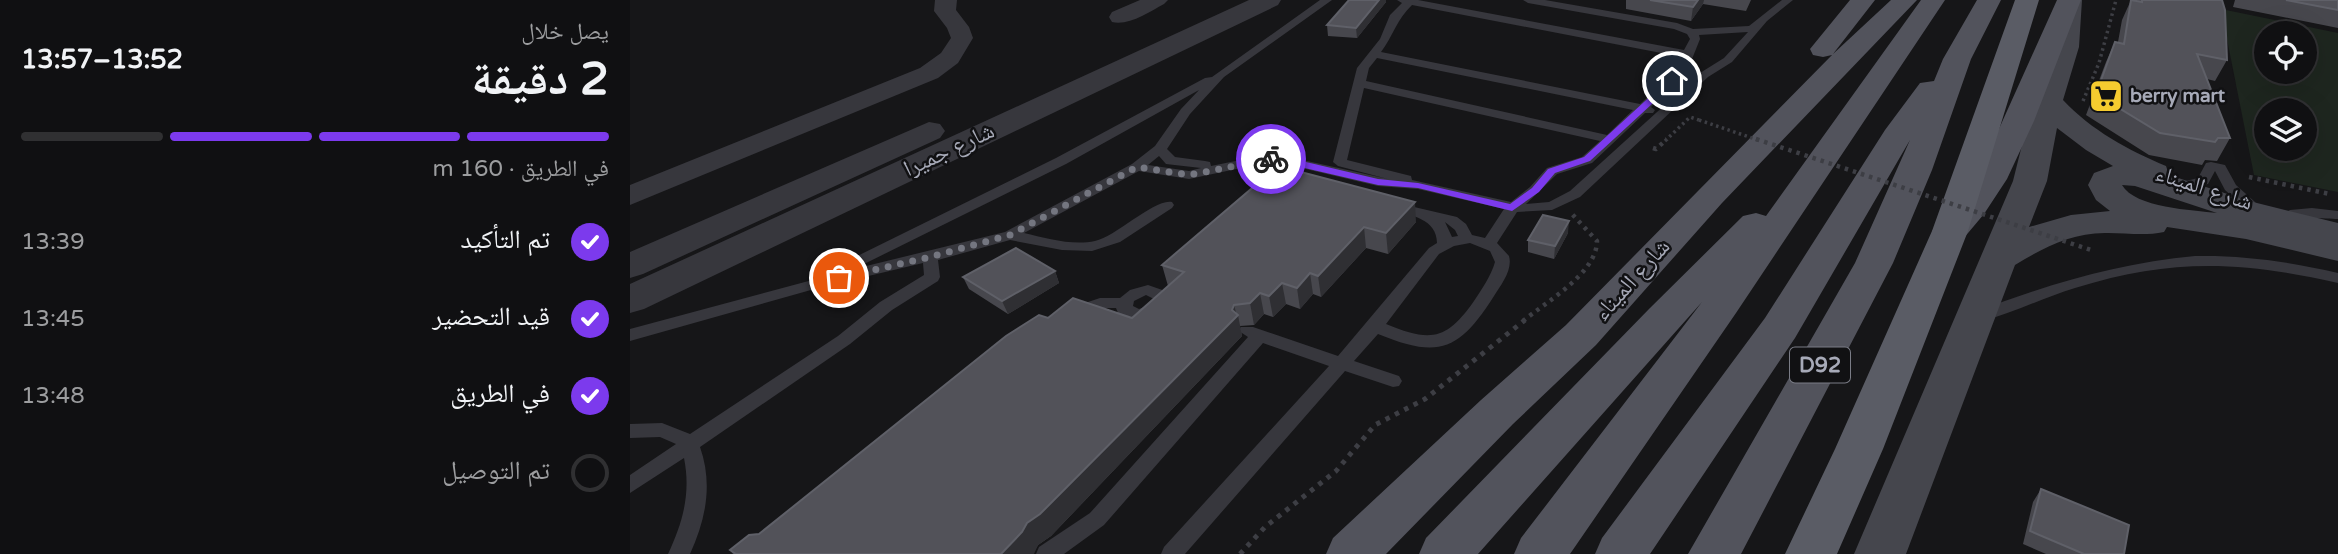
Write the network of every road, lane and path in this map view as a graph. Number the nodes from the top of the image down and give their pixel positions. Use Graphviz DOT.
graph roads {
  1 [pos="946,0"];
  2 [pos="1157,0"];
  3 [pos="1218,0"];
  4 [pos="1269,0"];
  5 [pos="1327,0"];
  6 [pos="1528,0"];
  7 [pos="1788,0"];
  8 [pos="1863,0"];
  9 [pos="1905,0"];
  10 [pos="1933,0"];
  11 [pos="1989,0"];
  12 [pos="2026,0"];
  13 [pos="2070,0"];
  14 [pos="2116,0"];
  15 [pos="1406,1"];
  16 [pos="1120,17"];
  17 [pos="1763,22"];
  18 [pos="1742,33"];
  19 [pos="1693,35"];
  20 [pos="1373,54"];
  21 [pos="1686,54"];
  22 [pos="1958,59"];
  23 [pos="1220,75"];
  24 [pos="1704,75"];
  25 [pos="1358,83"];
  26 [pos="2064,106"];
  27 [pos="1642,108"];
  28 [pos="1663,113"];
  29 [pos="1609,139"];
  30 [pos="1160,149"];
  31 [pos="1656,149"];
  32 [pos="1340,162"];
  33 [pos="1137,167"];
  34 [pos="2210,173"];
  35 [pos="1418,186"];
  36 [pos="2338,195"];
  37 [pos="630,196"];
  38 [pos="1384,203"];
  39 [pos="1560,203"];
  40 [pos="1167,205"];
  41 [pos="1512,208"];
  42 [pos="1420,214"];
  43 [pos="2290,214"];
  44 [pos="2338,215"];
  45 [pos="2338,224"];
  46 [pos="1950,230"];
  47 [pos="2338,234"];
  48 [pos="1010,235"];
  49 [pos="1466,239"];
  50 [pos="1445,244"];
  51 [pos="1489,244"];
  52 [pos="2091,250"];
  53 [pos="2338,252"];
  54 [pos="930,257"];
  55 [pos="1652,257"];
  56 [pos="1998,259"];
  57 [pos="630,266"];
  58 [pos="2338,278"];
  59 [pos="816,283"];
  60 [pos="1705,298"];
  61 [pos="630,300"];
  62 [pos="1168,304"];
  63 [pos="1974,319"];
  64 [pos="1055,320"];
  65 [pos="1375,326"];
  66 [pos="630,335"];
  67 [pos="1342,363"];
  68 [pos="1393,381"];
  69 [pos="630,431"];
  70 [pos="690,442"];
  71 [pos="630,485"];
  72 [pos="679,554"];
  73 [pos="1046,554"];
  74 [pos="1172,554"];
  75 [pos="1240,554"];
  76 [pos="1352,554"];
  77 [pos="1445,554"];
  78 [pos="1540,554"];
  79 [pos="1620,554"];
  80 [pos="1714,554"];
  81 [pos="1811,554"];
  82 [pos="1880,554"];
  1 -- 37 [label="street"];
  2 -- 16 [label="street"];
  3 -- 57 [label="street, شارع جميرا"];
  4 -- 61 [label="street, شارع جميرا"];
  5 -- 23 [label="lane"];
  6 -- 19 [label="lane"];
  7 -- 17 [label="lane"];
  8 -- 55 [label="main road"];
  9 -- 55 [label="main road, شارع الميناء"];
  10 -- 60 [label="main road"];
  11 -- 22 [label="main road, D92"];
  12 -- 46 [label="highway"];
  13 -- 26 [label="main road"];
  13 -- 46 [label="main road"];
  14 -- 26 [label="path"];
  15 -- 20 [label="lane"];
  15 -- 21 [label="lane"];
  17 -- 18 [label="lane"];
  17 -- 24 [label="lane"];
  18 -- 19 [label="lane"];
  18 -- 24 [label="lane"];
  19 -- 21 [label="lane"];
  20 -- 25 [label="lane"];
  20 -- 27 [label="lane"];
  21 -- 27 [label="lane"];
  22 -- 79 [label="main road"];
  22 -- 80 [label="main road, D92"];
  23 -- 30 [label="lane"];
  23 -- 59 [label="lane"];
  24 -- 28 [label="lane"];
  25 -- 29 [label="lane"];
  25 -- 32 [label="lane"];
  26 -- 34 [label="main road, شارع الميناء"];
  26 -- 56 [label="main road"];
  27 -- 28 [label="lane"];
  27 -- 29 [label="lane"];
  28 -- 39 [label="lane"];
  29 -- 41 [label="lane"];
  30 -- 32 [label="lane"];
  30 -- 33 [label="lane"];
  31 -- 52 [label="path, bridge"];
  32 -- 35 [label="lane"];
  33 -- 35 [label="lane"];
  33 -- 48 [label="lane"];
  34 -- 36 [label="path"];
  34 -- 43 [label="main road, شارع الميناء"];
  35 -- 41 [label="lane"];
  38 -- 42 [label="lane"];
  39 -- 41 [label="lane"];
  39 -- 75 [label="path"];
  40 -- 48 [label="lane"];
  41 -- 51 [label="lane"];
  42 -- 49 [label="lane"];
  42 -- 50 [label="lane"];
  43 -- 44 [label="lane"];
  43 -- 45 [label="main road, شارع الميناء"];
  46 -- 81 [label="highway"];
  47 -- 53 [label="main road"];
  48 -- 54 [label="lane"];
  49 -- 50 [label="lane"];
  49 -- 51 [label="lane"];
  50 -- 65 [label="lane"];
  51 -- 65 [label="lane"];
  53 -- 56 [label="main road"];
  54 -- 59 [label="lane"];
  54 -- 70 [label="lane"];
  55 -- 76 [label="main road, شارع الميناء"];
  56 -- 63 [label="main road"];
  58 -- 63 [label="lane"];
  59 -- 66 [label="lane"];
  60 -- 77 [label="main road"];
  60 -- 78 [label="main road"];
  62 -- 64 [label="lane"];
  63 -- 82 [label="main road"];
  65 -- 67 [label="lane"];
  67 -- 68 [label="lane"];
  67 -- 73 [label="lane"];
  67 -- 74 [label="lane"];
  69 -- 70 [label="lane"];
  70 -- 71 [label="lane"];
  70 -- 72 [label="lane"];
}
